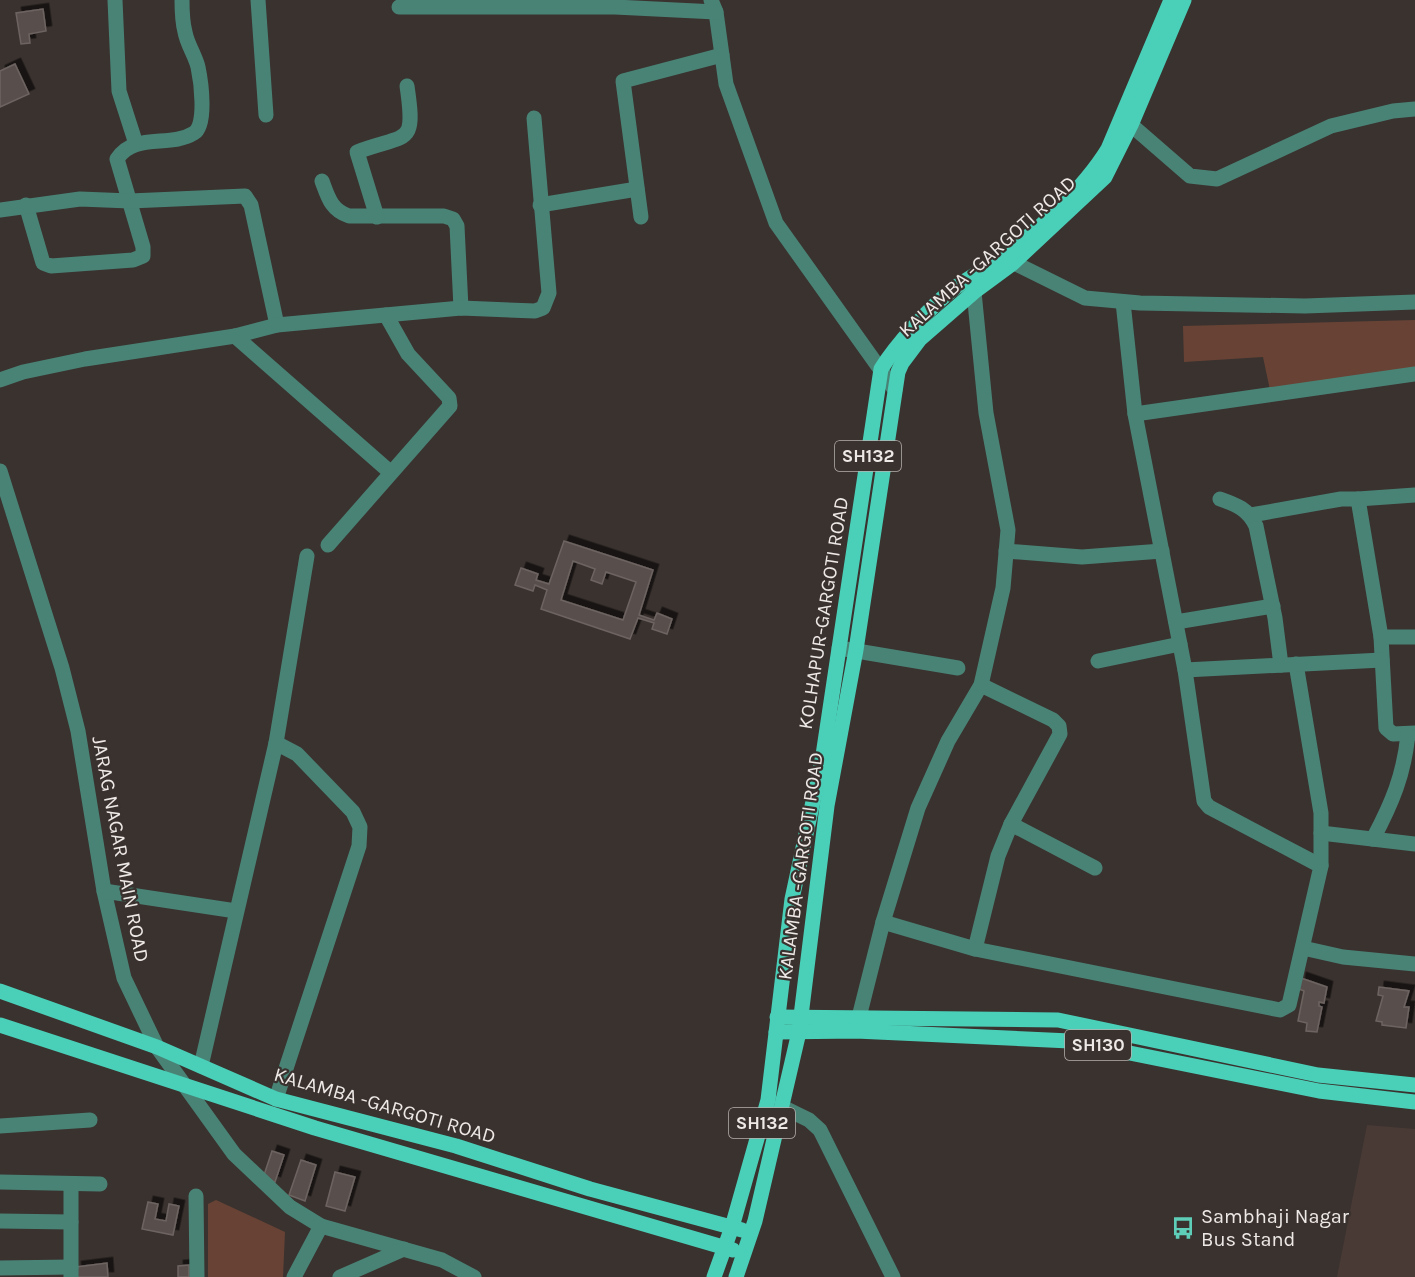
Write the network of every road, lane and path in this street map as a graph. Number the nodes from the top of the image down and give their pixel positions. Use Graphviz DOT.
graph roads {
  1 [pos="115,0"];
  2 [pos="182,0"];
  3 [pos="258,0"];
  4 [pos="1171,0"];
  5 [pos="1184,0"];
  6 [pos="713,6"];
  7 [pos="399,7"];
  8 [pos="722,55"];
  9 [pos="407,86"];
  10 [pos="1415,109"];
  11 [pos="266,115"];
  12 [pos="534,118"];
  13 [pos="1126,121"];
  14 [pos="136,144"];
  15 [pos="322,181"];
  16 [pos="637,189"];
  17 [pos="130,201"];
  18 [pos="26,205"];
  19 [pos="540,205"];
  20 [pos="0,210"];
  21 [pos="377,217"];
  22 [pos="641,217"];
  23 [pos="1007,261"];
  24 [pos="974,292"];
  25 [pos="1123,302"];
  26 [pos="1415,302"];
  27 [pos="461,308"];
  28 [pos="386,315"];
  29 [pos="278,325"];
  30 [pos="235,336"];
  31 [pos="881,369"];
  32 [pos="1415,374"];
  33 [pos="0,380"];
  34 [pos="895,390"];
  35 [pos="1135,414"];
  36 [pos="0,471"];
  37 [pos="390,472"];
  38 [pos="1415,495"];
  39 [pos="1220,499"];
  40 [pos="1358,499"];
  41 [pos="1251,515"];
  42 [pos="328,544"];
  43 [pos="1006,551"];
  44 [pos="1162,551"];
  45 [pos="307,556"];
  46 [pos="1273,606"];
  47 [pos="1176,622"];
  48 [pos="1382,637"];
  49 [pos="1415,637"];
  50 [pos="1180,644"];
  51 [pos="839,648"];
  52 [pos="856,650"];
  53 [pos="1382,660"];
  54 [pos="1098,661"];
  55 [pos="1288,665"];
  56 [pos="957,668"];
  57 [pos="1185,670"];
  58 [pos="981,685"];
  59 [pos="1412,733"];
  60 [pos="276,743"];
  61 [pos="1011,824"];
  62 [pos="1321,833"];
  63 [pos="1373,839"];
  64 [pos="1415,844"];
  65 [pos="1321,866"];
  66 [pos="1095,868"];
  67 [pos="104,891"];
  68 [pos="236,911"];
  69 [pos="883,922"];
  70 [pos="1303,948"];
  71 [pos="975,949"];
  72 [pos="1415,964"];
  73 [pos="0,991"];
  74 [pos="776,1024"];
  75 [pos="800,1024"];
  76 [pos="858,1024"];
  77 [pos="0,1025"];
  78 [pos="157,1047"];
  79 [pos="201,1066"];
  80 [pos="1415,1085"];
  81 [pos="187,1087"];
  82 [pos="276,1099"];
  83 [pos="768,1100"];
  84 [pos="1415,1102"];
  85 [pos="783,1107"];
  86 [pos="90,1120"];
  87 [pos="0,1126"];
  88 [pos="0,1182"];
  89 [pos="71,1184"];
  90 [pos="100,1184"];
  91 [pos="196,1196"];
  92 [pos="0,1221"];
  93 [pos="71,1222"];
  94 [pos="321,1226"];
  95 [pos="732,1227"];
  96 [pos="751,1233"];
  97 [pos="724,1247"];
  98 [pos="404,1248"];
  99 [pos="744,1253"];
  100 [pos="0,1268"];
  101 [pos="71,1272"];
  102 [pos="357,1274"];
  103 [pos="197,1277"];
  104 [pos="294,1277"];
  105 [pos="340,1277"];
  106 [pos="474,1277"];
  107 [pos="714,1277"];
  108 [pos="736,1277"];
  109 [pos="893,1277"];
  1 -- 14 [label="street"];
  2 -- 14 [label="street"];
  3 -- 11 [label="street"];
  4 -- 13 [label="main road, KOLHAPUR-GARGOTI ROAD / SH132"];
  5 -- 13 [label="main road"];
  6 -- 7 [label="street"];
  6 -- 8 [label="street"];
  8 -- 16 [label="street"];
  8 -- 31 [label="street"];
  9 -- 21 [label="street"];
  10 -- 13 [label="street"];
  12 -- 19 [label="street"];
  13 -- 23 [label="main road, KOLHAPUR-GARGOTI ROAD / SH132"];
  14 -- 17 [label="street"];
  15 -- 21 [label="street"];
  16 -- 19 [label="street"];
  16 -- 22 [label="street"];
  17 -- 18 [label="street"];
  17 -- 18 [label="street"];
  17 -- 29 [label="street"];
  18 -- 20 [label="street"];
  19 -- 27 [label="street"];
  21 -- 27 [label="street"];
  23 -- 24 [label="main road, KALAMBA -GARGOTI ROAD"];
  23 -- 25 [label="street"];
  23 -- 31 [label="main road, KOLHAPUR-GARGOTI ROAD / SH132"];
  24 -- 34 [label="main road, KALAMBA -GARGOTI ROAD"];
  24 -- 43 [label="street"];
  25 -- 26 [label="street"];
  25 -- 35 [label="street"];
  27 -- 28 [label="street"];
  28 -- 29 [label="street"];
  28 -- 37 [label="street"];
  29 -- 30 [label="street"];
  30 -- 33 [label="street"];
  30 -- 37 [label="street"];
  31 -- 34 [label="street"];
  31 -- 51 [label="main road, KOLHAPUR-GARGOTI ROAD / SH132"];
  32 -- 35 [label="street"];
  34 -- 52 [label="main road, KALAMBA -GARGOTI ROAD"];
  35 -- 44 [label="street"];
  36 -- 67 [label="street, JARAG NAGAR MAIN ROAD"];
  37 -- 42 [label="street"];
  38 -- 40 [label="street"];
  39 -- 41 [label="street"];
  40 -- 41 [label="street"];
  40 -- 48 [label="street"];
  41 -- 46 [label="street"];
  43 -- 44 [label="street"];
  43 -- 58 [label="street"];
  44 -- 47 [label="street"];
  45 -- 60 [label="street"];
  46 -- 47 [label="street"];
  46 -- 55 [label="street"];
  47 -- 50 [label="street"];
  48 -- 49 [label="street"];
  48 -- 53 [label="street"];
  50 -- 54 [label="street"];
  50 -- 57 [label="street"];
  51 -- 52 [label="street"];
  51 -- 74 [label="main road, KOLHAPUR-GARGOTI ROAD / SH132"];
  52 -- 56 [label="street"];
  52 -- 75 [label="main road, KALAMBA -GARGOTI ROAD"];
  53 -- 55 [label="street"];
  53 -- 59 [label="street"];
  55 -- 57 [label="street"];
  55 -- 62 [label="street"];
  57 -- 65 [label="street"];
  58 -- 61 [label="street"];
  58 -- 69 [label="street"];
  59 -- 63 [label="street"];
  60 -- 68 [label="street"];
  60 -- 82 [label="street"];
  61 -- 66 [label="street"];
  61 -- 71 [label="street"];
  62 -- 63 [label="street"];
  62 -- 65 [label="street"];
  63 -- 64 [label="street"];
  65 -- 70 [label="street"];
  67 -- 68 [label="street"];
  67 -- 78 [label="street, JARAG NAGAR MAIN ROAD"];
  68 -- 79 [label="street"];
  69 -- 71 [label="street"];
  69 -- 76 [label="street"];
  70 -- 71 [label="street"];
  70 -- 72 [label="street"];
  73 -- 78 [label="main road, KALAMBA -GARGOTI ROAD"];
  74 -- 75 [label="main road, SH130"];
  74 -- 83 [label="main road, KOLHAPUR-GARGOTI ROAD / SH132"];
  75 -- 76 [label="main road, SH130"];
  75 -- 85 [label="main road, KALAMBA -GARGOTI ROAD"];
  76 -- 80 [label="main road, SH130"];
  76 -- 84 [label="main road, SH130"];
  77 -- 81 [label="main road"];
  78 -- 79 [label="main road, KALAMBA -GARGOTI ROAD"];
  78 -- 81 [label="street, JARAG NAGAR MAIN ROAD"];
  79 -- 82 [label="main road, KALAMBA -GARGOTI ROAD"];
  81 -- 94 [label="street, JARAG NAGAR MAIN ROAD"];
  81 -- 97 [label="main road"];
  82 -- 95 [label="main road, KALAMBA -GARGOTI ROAD"];
  83 -- 85 [label="street"];
  83 -- 95 [label="main road, KOLHAPUR-GARGOTI ROAD / SH132"];
  85 -- 96 [label="main road, KALAMBA -GARGOTI ROAD"];
  85 -- 109 [label="street"];
  86 -- 87 [label="street"];
  88 -- 89 [label="street"];
  89 -- 90 [label="street"];
  89 -- 93 [label="street"];
  91 -- 103 [label="street"];
  92 -- 93 [label="street"];
  93 -- 101 [label="street"];
  94 -- 98 [label="street, JARAG NAGAR MAIN ROAD"];
  94 -- 104 [label="street"];
  95 -- 96 [label="main road, KALAMBA -GARGOTI ROAD"];
  95 -- 97 [label="main road"];
  96 -- 99 [label="main road, KALAMBA -GARGOTI ROAD"];
  97 -- 99 [label="main road"];
  97 -- 107 [label="main road"];
  98 -- 102 [label="street"];
  98 -- 106 [label="street, JARAG NAGAR MAIN ROAD"];
  99 -- 108 [label="main road, KALAMBA -GARGOTI ROAD"];
  100 -- 101 [label="street"];
  102 -- 105 [label="street"];
}
